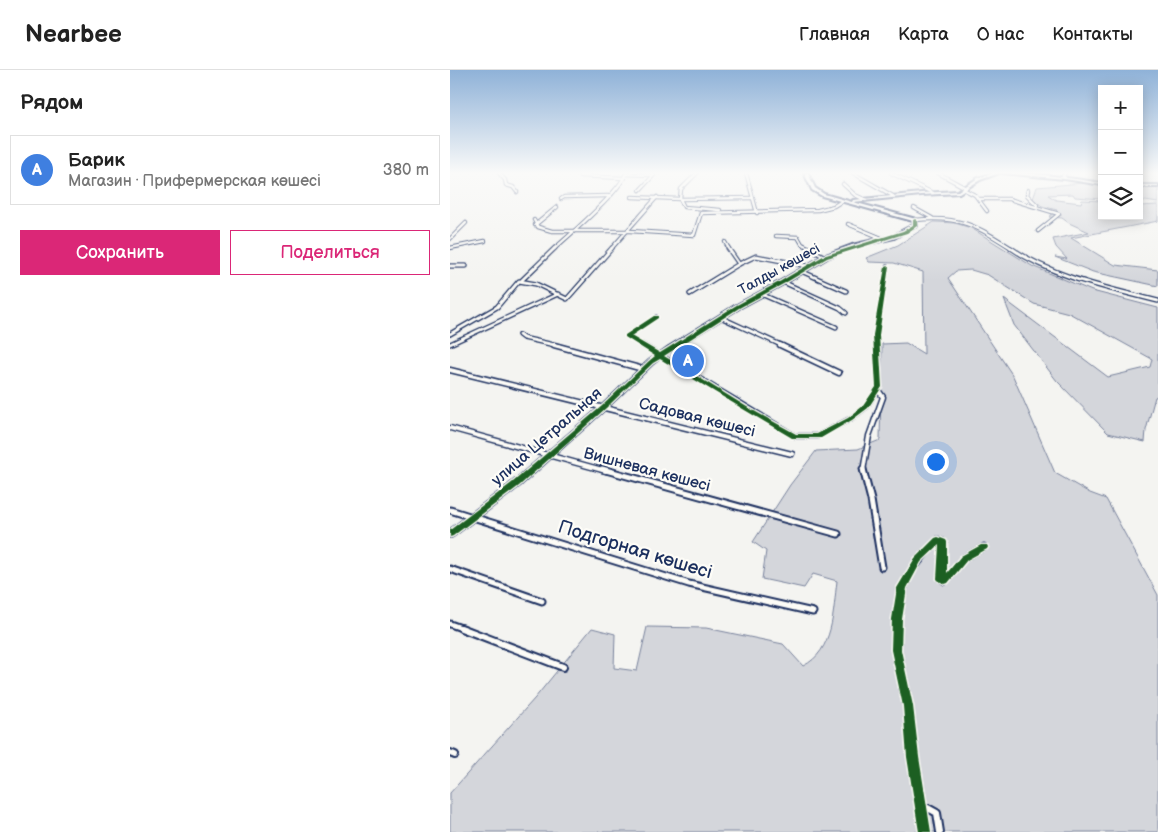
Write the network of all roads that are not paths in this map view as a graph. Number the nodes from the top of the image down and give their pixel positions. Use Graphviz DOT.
graph roads {
  1 [pos="555,209"];
  2 [pos="596,209"];
  3 [pos="647,209"];
  4 [pos="696,209"];
  5 [pos="756,209"];
  6 [pos="824,209"];
  7 [pos="872,209"];
  8 [pos="915,209"];
  9 [pos="985,209"];
  10 [pos="1045,209"];
  11 [pos="987,211"];
  12 [pos="731,213"];
  13 [pos="757,213"];
  14 [pos="933,218"];
  15 [pos="534,220"];
  16 [pos="915,220"];
  17 [pos="466,223"];
  18 [pos="848,224"];
  19 [pos="535,225"];
  20 [pos="1038,230"];
  21 [pos="575,231"];
  22 [pos="627,231"];
  23 [pos="776,236"];
  24 [pos="450,238"];
  25 [pos="884,239"];
  26 [pos="485,242"];
  27 [pos="725,242"];
  28 [pos="450,248"];
  29 [pos="825,257"];
  30 [pos="740,264"];
  31 [pos="450,266"];
  32 [pos="466,266"];
  33 [pos="808,266"];
  34 [pos="887,267"];
  35 [pos="801,270"];
  36 [pos="520,280"];
  37 [pos="783,282"];
  38 [pos="846,291"];
  39 [pos="558,294"];
  40 [pos="690,294"];
  41 [pos="761,294"];
  42 [pos="1158,301"];
  43 [pos="846,313"];
  44 [pos="656,317"];
  45 [pos="720,317"];
  46 [pos="836,327"];
  47 [pos="450,334"];
  48 [pos="518,336"];
  49 [pos="450,344"];
  50 [pos="659,357"];
  51 [pos="643,369"];
  52 [pos="450,370"];
  53 [pos="839,373"];
  54 [pos="878,390"];
  55 [pos="604,407"];
  56 [pos="450,428"];
  57 [pos="792,454"];
  58 [pos="549,456"];
  59 [pos="450,510"];
  60 [pos="472,517"];
  61 [pos="450,534"];
  62 [pos="838,534"];
  63 [pos="984,547"];
  64 [pos="882,567"];
  65 [pos="450,569"];
  66 [pos="542,601"];
  67 [pos="813,612"];
  68 [pos="450,624"];
  69 [pos="563,667"];
  70 [pos="921,811"];
  71 [pos="925,832"];
  72 [pos="940,832"];
  1 -- 19 [label="street"];
  2 -- 21 [label="street"];
  3 -- 22 [label="street"];
  4 -- 12 [label="street"];
  5 -- 13 [label="street"];
  6 -- 13 [label="street"];
  7 -- 16 [label="street"];
  8 -- 14 [label="street"];
  9 -- 11 [label="street"];
  10 -- 20 [label="street"];
  12 -- 13 [label="street"];
  12 -- 22 [label="street"];
  14 -- 16 [label="street"];
  14 -- 42 [label="street"];
  15 -- 19 [label="street"];
  16 -- 25 [label="street, Талды көшесі"];
  17 -- 24 [label="street"];
  18 -- 25 [label="street"];
  19 -- 21 [label="street"];
  21 -- 22 [label="street"];
  21 -- 36 [label="street"];
  22 -- 39 [label="street"];
  23 -- 29 [label="street"];
  25 -- 29 [label="street, Талды көшесі"];
  26 -- 28 [label="street"];
  27 -- 30 [label="street"];
  29 -- 33 [label="street, Талды көшесі"];
  30 -- 33 [label="street"];
  30 -- 40 [label="street"];
  31 -- 32 [label="street"];
  33 -- 35 [label="street, Талды көшесі"];
  34 -- 54 [label="street"];
  35 -- 37 [label="street, Талды көшесі"];
  35 -- 38 [label="street"];
  36 -- 39 [label="street"];
  36 -- 47 [label="street"];
  37 -- 41 [label="street, Талды көшесі"];
  37 -- 43 [label="street"];
  39 -- 49 [label="street"];
  41 -- 45 [label="street, Талды көшесі"];
  41 -- 46 [label="street"];
  44 -- 50 [label="street"];
  45 -- 50 [label="street, Талды көшесі"];
  45 -- 53 [label="street"];
  48 -- 51 [label="street"];
  50 -- 51 [label="street, улица Цетральная"];
  50 -- 54 [label="street"];
  51 -- 55 [label="street, улица Цетральная"];
  52 -- 55 [label="street, Садовая көшесі"];
  54 -- 64 [label="street"];
  55 -- 57 [label="street, Садовая көшесі"];
  55 -- 58 [label="street, улица Цетральная"];
  56 -- 58 [label="street, Вишневая көшесі"];
  58 -- 60 [label="street, улица Цетральная"];
  58 -- 62 [label="street, Вишневая көшесі"];
  59 -- 60 [label="street, Подгорная көшесі"];
  60 -- 61 [label="street, улица Цетральная"];
  60 -- 67 [label="street, Подгорная көшесі"];
  63 -- 70 [label="street"];
  65 -- 66 [label="street"];
  68 -- 69 [label="street"];
  70 -- 71 [label="street"];
  70 -- 72 [label="street"];
}
